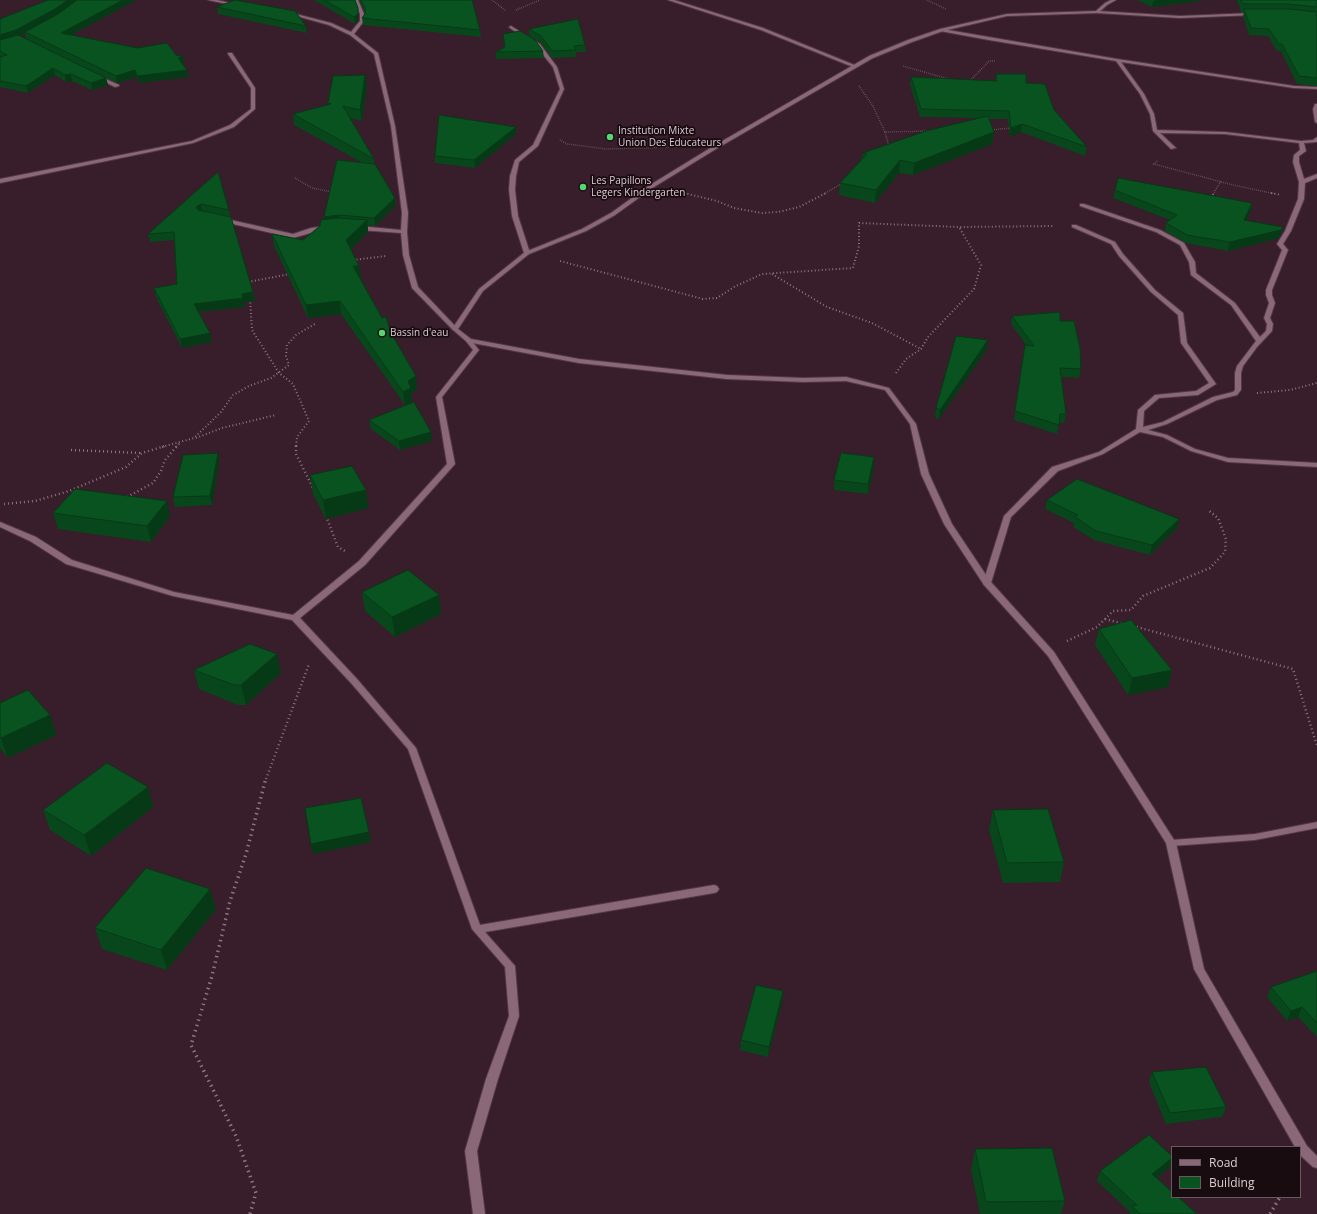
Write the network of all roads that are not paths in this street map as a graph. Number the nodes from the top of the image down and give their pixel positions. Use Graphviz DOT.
graph roads {
  1 [pos="210,0"];
  2 [pos="356,0"];
  3 [pos="670,0"];
  4 [pos="1114,0"];
  5 [pos="245,6"];
  6 [pos="284,12"];
  7 [pos="1097,12"];
  8 [pos="1264,14"];
  9 [pos="511,27"];
  10 [pos="942,30"];
  11 [pos="352,34"];
  12 [pos="230,54"];
  13 [pos="1117,60"];
  14 [pos="855,66"];
  15 [pos="92,74"];
  16 [pos="117,86"];
  17 [pos="1317,88"];
  18 [pos="1317,105"];
  19 [pos="1317,122"];
  20 [pos="1155,131"];
  21 [pos="1317,138"];
  22 [pos="1301,142"];
  23 [pos="1173,148"];
  24 [pos="1317,176"];
  25 [pos="0,181"];
  26 [pos="1302,182"];
  27 [pos="1082,205"];
  28 [pos="217,219"];
  29 [pos="1074,226"];
  30 [pos="333,227"];
  31 [pos="356,228"];
  32 [pos="404,232"];
  33 [pos="527,253"];
  34 [pos="455,329"];
  35 [pos="1259,340"];
  36 [pos="469,341"];
  37 [pos="1138,430"];
  38 [pos="1317,465"];
  39 [pos="0,524"];
  40 [pos="987,583"];
  41 [pos="295,618"];
  42 [pos="1317,825"];
  43 [pos="1171,843"];
  44 [pos="714,889"];
  45 [pos="477,929"];
  46 [pos="1301,1146"];
  47 [pos="1301,1147"];
  48 [pos="1317,1163"];
  49 [pos="479,1214"];
  1 -- 5 [label="street"];
  2 -- 11 [label="street"];
  3 -- 14 [label="street"];
  4 -- 7 [label="street"];
  6 -- 11 [label="street"];
  7 -- 8 [label="street"];
  7 -- 10 [label="street"];
  9 -- 33 [label="street"];
  10 -- 13 [label="street"];
  10 -- 14 [label="street"];
  11 -- 32 [label="street"];
  12 -- 25 [label="street"];
  13 -- 17 [label="street"];
  13 -- 20 [label="street"];
  14 -- 33 [label="street"];
  15 -- 16 [label="street"];
  18 -- 19 [label="street"];
  20 -- 22 [label="street"];
  20 -- 23 [label="street"];
  21 -- 22 [label="street"];
  22 -- 26 [label="street"];
  24 -- 26 [label="street"];
  26 -- 35 [label="street"];
  27 -- 35 [label="street"];
  28 -- 30 [label="street"];
  29 -- 37 [label="street"];
  31 -- 32 [label="street"];
  32 -- 34 [label="street"];
  33 -- 34 [label="street"];
  34 -- 36 [label="street"];
  35 -- 37 [label="street"];
  36 -- 40 [label="street"];
  36 -- 41 [label="street"];
  37 -- 38 [label="street"];
  37 -- 40 [label="street"];
  39 -- 41 [label="street"];
  40 -- 43 [label="street"];
  41 -- 45 [label="street"];
  42 -- 43 [label="street"];
  43 -- 46 [label="street"];
  44 -- 45 [label="street"];
  45 -- 49 [label="street"];
  47 -- 48 [label="street"];
}
